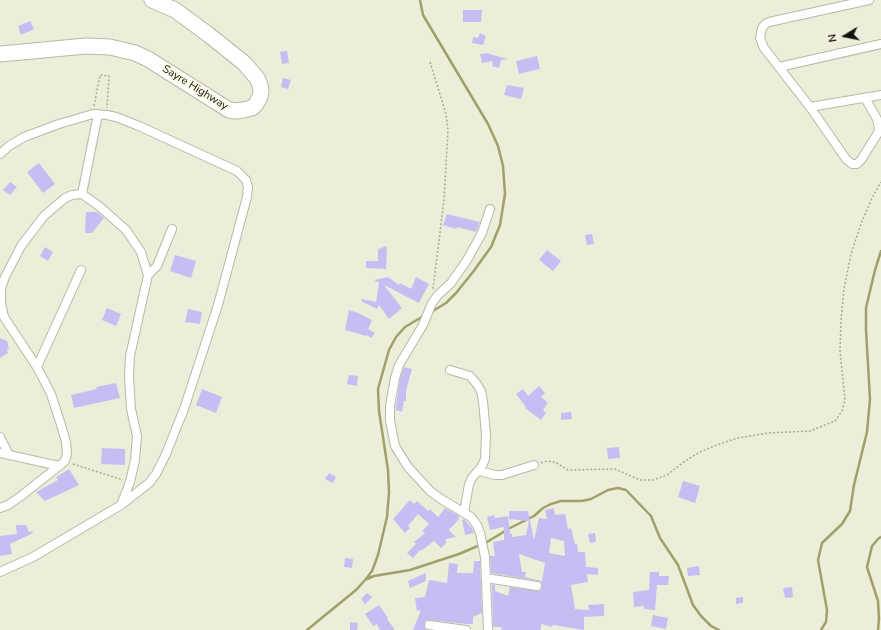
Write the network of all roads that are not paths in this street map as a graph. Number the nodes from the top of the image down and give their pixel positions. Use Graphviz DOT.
graph roads {
  1 [pos="152,0"];
  2 [pos="869,0"];
  3 [pos="881,44"];
  4 [pos="0,54"];
  5 [pos="779,67"];
  6 [pos="881,95"];
  7 [pos="865,98"];
  8 [pos="810,107"];
  9 [pos="99,115"];
  10 [pos="0,154"];
  11 [pos="82,194"];
  12 [pos="490,209"];
  13 [pos="172,229"];
  14 [pos="81,270"];
  15 [pos="148,274"];
  16 [pos="37,367"];
  17 [pos="450,370"];
  18 [pos="0,437"];
  19 [pos="0,453"];
  20 [pos="9,455"];
  21 [pos="62,464"];
  22 [pos="534,465"];
  23 [pos="479,471"];
  24 [pos="121,505"];
  25 [pos="0,508"];
  26 [pos="464,513"];
  27 [pos="0,572"];
  28 [pos="486,578"];
  29 [pos="537,586"];
  30 [pos="429,625"];
  31 [pos="466,630"];
  32 [pos="488,630"];
  1 -- 4 [label="highway, Sayre Highway"];
  2 -- 5 [label="street"];
  3 -- 5 [label="street"];
  5 -- 8 [label="street"];
  6 -- 7 [label="street"];
  7 -- 8 [label="street"];
  7 -- 8 [label="street"];
  9 -- 10 [label="street"];
  9 -- 11 [label="street"];
  9 -- 24 [label="street"];
  11 -- 15 [label="street"];
  11 -- 16 [label="street"];
  12 -- 26 [label="street"];
  13 -- 15 [label="street"];
  14 -- 16 [label="street"];
  15 -- 24 [label="street"];
  16 -- 21 [label="street"];
  17 -- 23 [label="street"];
  18 -- 20 [label="street"];
  19 -- 20 [label="street"];
  20 -- 21 [label="street"];
  21 -- 25 [label="street"];
  22 -- 23 [label="street"];
  23 -- 26 [label="street"];
  24 -- 27 [label="street"];
  26 -- 28 [label="street"];
  28 -- 29 [label="street"];
  28 -- 32 [label="street"];
  30 -- 31 [label="street"];
}
